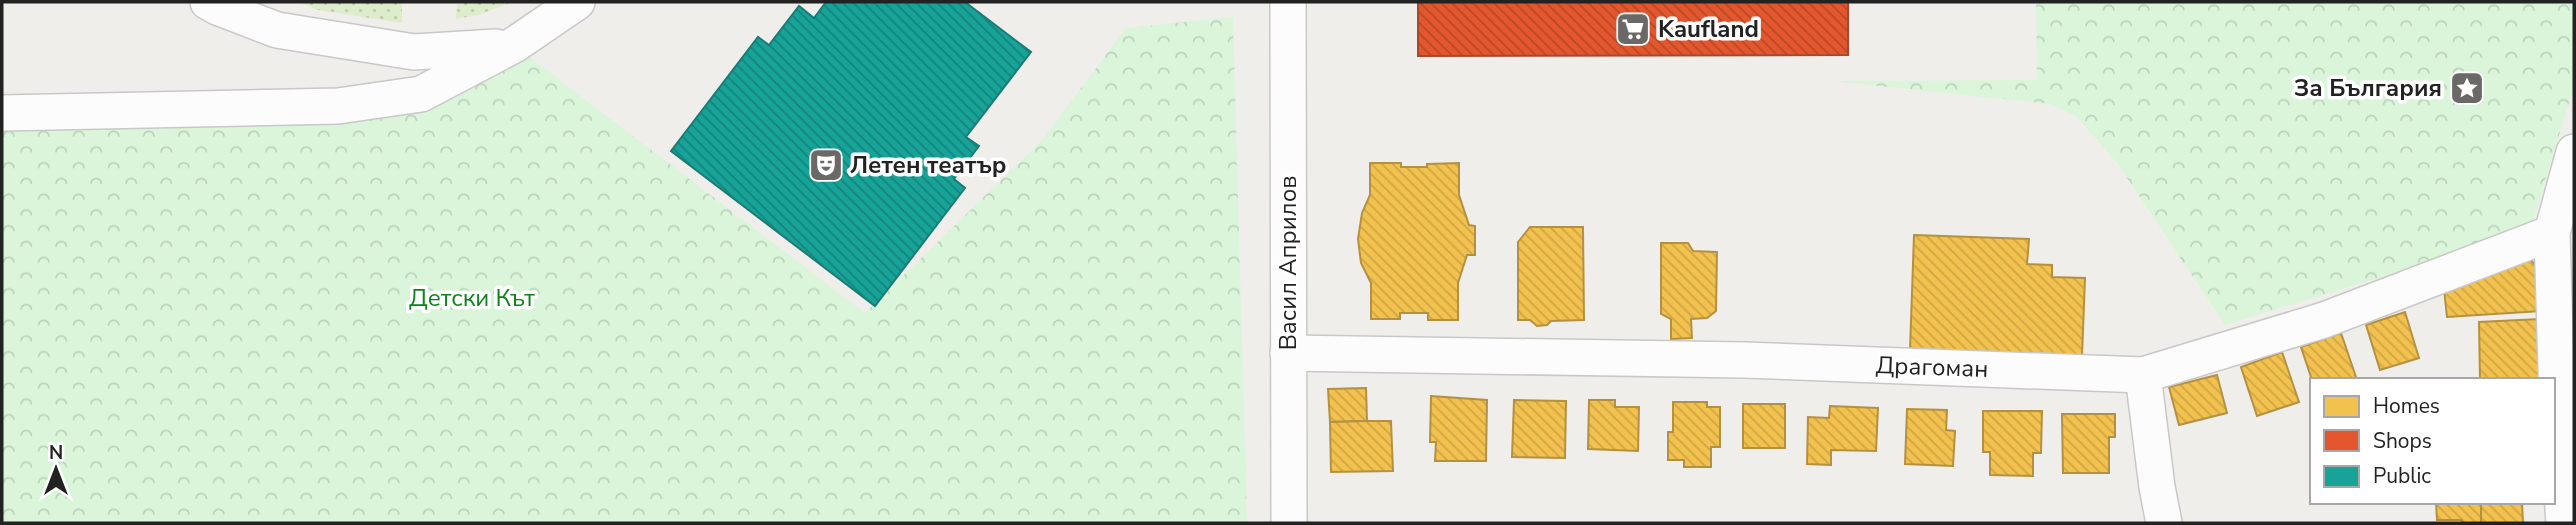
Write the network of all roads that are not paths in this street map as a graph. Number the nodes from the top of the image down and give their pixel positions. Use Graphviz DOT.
graph roads {
  1 [pos="208,2"];
  2 [pos="577,2"];
  3 [pos="1287,2"];
  4 [pos="514,45"];
  5 [pos="2,113"];
  6 [pos="2574,152"];
  7 [pos="2552,233"];
  8 [pos="1288,353"];
  9 [pos="2143,375"];
  10 [pos="2566,435"];
  11 [pos="1289,523"];
  12 [pos="2164,523"];
  13 [pos="2564,523"];
  1 -- 4 [label="street"];
  2 -- 4 [label="street"];
  3 -- 8 [label="street, Васил Априлов"];
  4 -- 5 [label="street"];
  6 -- 7 [label="street"];
  7 -- 9 [label="street, Драгоман"];
  7 -- 10 [label="street"];
  8 -- 9 [label="street, Драгоман"];
  8 -- 11 [label="street, Васил Априлов"];
  9 -- 12 [label="street"];
  10 -- 13 [label="street"];
}
